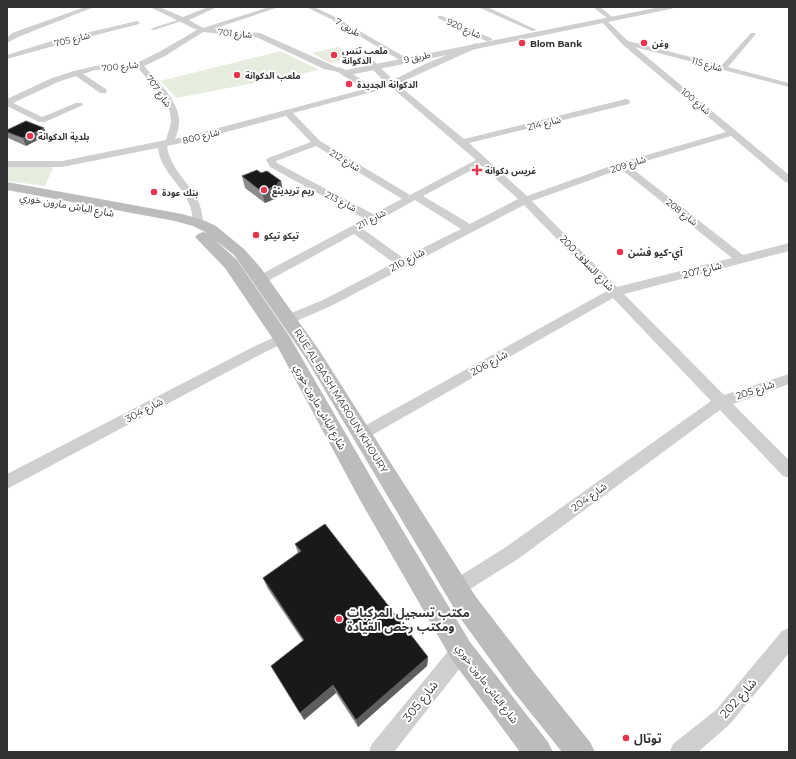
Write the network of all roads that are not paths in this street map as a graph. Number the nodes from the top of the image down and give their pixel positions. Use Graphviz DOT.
graph roads {
  1 [pos="91,7"];
  2 [pos="153,7"];
  3 [pos="214,7"];
  4 [pos="276,7"];
  5 [pos="309,7"];
  6 [pos="481,7"];
  7 [pos="596,7"];
  8 [pos="657,7"];
  9 [pos="671,7"];
  10 [pos="440,17"];
  11 [pos="606,19"];
  12 [pos="183,20"];
  13 [pos="137,23"];
  14 [pos="152,30"];
  15 [pos="202,30"];
  16 [pos="534,30"];
  17 [pos="7,33"];
  18 [pos="753,34"];
  19 [pos="15,35"];
  20 [pos="489,39"];
  21 [pos="7,41"];
  22 [pos="625,42"];
  23 [pos="477,45"];
  24 [pos="457,49"];
  25 [pos="7,57"];
  26 [pos="404,58"];
  27 [pos="139,65"];
  28 [pos="372,65"];
  29 [pos="428,66"];
  30 [pos="723,68"];
  31 [pos="342,72"];
  32 [pos="76,73"];
  33 [pos="392,84"];
  34 [pos="789,85"];
  35 [pos="372,90"];
  36 [pos="103,91"];
  37 [pos="626,102"];
  38 [pos="7,103"];
  39 [pos="79,105"];
  40 [pos="288,113"];
  41 [pos="732,133"];
  42 [pos="462,142"];
  43 [pos="317,143"];
  44 [pos="166,144"];
  45 [pos="482,160"];
  46 [pos="7,164"];
  47 [pos="622,165"];
  48 [pos="789,180"];
  49 [pos="7,186"];
  50 [pos="7,194"];
  51 [pos="412,197"];
  52 [pos="525,200"];
  53 [pos="372,218"];
  54 [pos="198,223"];
  55 [pos="354,228"];
  56 [pos="468,228"];
  57 [pos="789,247"];
  58 [pos="741,259"];
  59 [pos="402,263"];
  60 [pos="260,280"];
  61 [pos="615,292"];
  62 [pos="289,319"];
  63 [pos="282,339"];
  64 [pos="789,379"];
  65 [pos="720,402"];
  66 [pos="362,434"];
  67 [pos="789,471"];
  68 [pos="7,482"];
  69 [pos="456,588"];
  70 [pos="789,638"];
  71 [pos="461,651"];
  72 [pos="380,752"];
  73 [pos="538,752"];
  74 [pos="580,752"];
  75 [pos="682,752"];
  1 -- 19 [label="street"];
  2 -- 12 [label="street, شارع 701"];
  3 -- 12 [label="street"];
  4 -- 15 [label="street, شارع 700"];
  5 -- 26 [label="street, 7 طريق"];
  6 -- 16 [label="street"];
  7 -- 11 [label="street, شارع 100"];
  8 -- 11 [label="street, 9 طريق"];
  9 -- 11 [label="street, 9 طريق"];
  10 -- 20 [label="street, شارع 920"];
  11 -- 16 [label="street, 9 طريق"];
  11 -- 22 [label="street, شارع 100"];
  11 -- 23 [label="street, 9 طريق"];
  12 -- 14 [label="street"];
  12 -- 15 [label="street, شارع 701"];
  13 -- 25 [label="street, شارع 705"];
  15 -- 27 [label="street, شارع 700"];
  15 -- 31 [label="street, شارع 701"];
  16 -- 20 [label="street, 9 طريق"];
  17 -- 19 [label="street"];
  18 -- 30 [label="street"];
  19 -- 21 [label="street"];
  20 -- 26 [label="street, 9 طريق"];
  22 -- 30 [label="street, شارع 115"];
  22 -- 41 [label="street, شارع 100"];
  23 -- 24 [label="street, 9 طريق"];
  23 -- 29 [label="street, 800 شارع"];
  24 -- 26 [label="street, 9 طريق"];
  24 -- 29 [label="street"];
  26 -- 28 [label="street, 9 طريق"];
  27 -- 32 [label="street, شارع 700"];
  27 -- 44 [label="street, شارع 707"];
  28 -- 31 [label="street, 9 طريق"];
  28 -- 33 [label="street, 200 شارع السلاف"];
  29 -- 33 [label="street, 800 شارع"];
  30 -- 34 [label="street, شارع 115"];
  31 -- 35 [label="street, شارع 701"];
  32 -- 36 [label="street"];
  32 -- 38 [label="street, شارع 700"];
  33 -- 35 [label="street, 800 شارع"];
  33 -- 42 [label="street, 200 شارع السلاف"];
  35 -- 40 [label="street, 800 شارع"];
  37 -- 42 [label="street, شارع 214"];
  38 -- 39 [label="street"];
  40 -- 43 [label="street, شارع 212"];
  40 -- 44 [label="street, 800 شارع"];
  41 -- 47 [label="street, شارع 209"];
  41 -- 48 [label="street, شارع 100"];
  42 -- 45 [label="street, 200 شارع السلاف"];
  43 -- 51 [label="street, شارع 212"];
  43 -- 53 [label="street, شارع 213"];
  44 -- 46 [label="street, 800 شارع"];
  44 -- 54 [label="street"];
  45 -- 51 [label="street, شارع 211"];
  45 -- 52 [label="street, 200 شارع السلاف"];
  47 -- 52 [label="street, شارع 209"];
  47 -- 58 [label="street, شارع 208"];
  49 -- 54 [label="main road, RUE AL BASH MAROUN KHOURY"];
  50 -- 63 [label="main road, شارع الباش مارون خوري"];
  51 -- 53 [label="street, شارع 211"];
  51 -- 56 [label="street, شارع 212"];
  52 -- 56 [label="street, شارع 210"];
  52 -- 61 [label="street, 200 شارع السلاف"];
  53 -- 55 [label="street, شارع 211"];
  54 -- 60 [label="main road, RUE AL BASH MAROUN KHOURY"];
  55 -- 59 [label="street"];
  55 -- 60 [label="street, شارع 211"];
  56 -- 59 [label="street, شارع 210"];
  57 -- 58 [label="street, شارع 207"];
  58 -- 61 [label="street, شارع 207"];
  59 -- 62 [label="street, شارع 210"];
  60 -- 62 [label="main road, RUE AL BASH MAROUN KHOURY"];
  61 -- 65 [label="street, 200 شارع السلاف"];
  61 -- 66 [label="street, شارع 206"];
  62 -- 66 [label="main road, RUE AL BASH MAROUN KHOURY"];
  63 -- 68 [label="street, شارع 304"];
  63 -- 71 [label="main road, شارع الباش مارون خوري"];
  64 -- 65 [label="street, شارع 205"];
  65 -- 67 [label="street, 200 شارع السلاف"];
  65 -- 69 [label="street, شارع 204"];
  66 -- 69 [label="main road, RUE AL BASH MAROUN KHOURY"];
  69 -- 74 [label="main road, RUE AL BASH MAROUN KHOURY"];
  70 -- 75 [label="street, شارع 202"];
  71 -- 72 [label="street, شارع 305"];
  71 -- 73 [label="main road, شارع الباش مارون خوري"];
}
